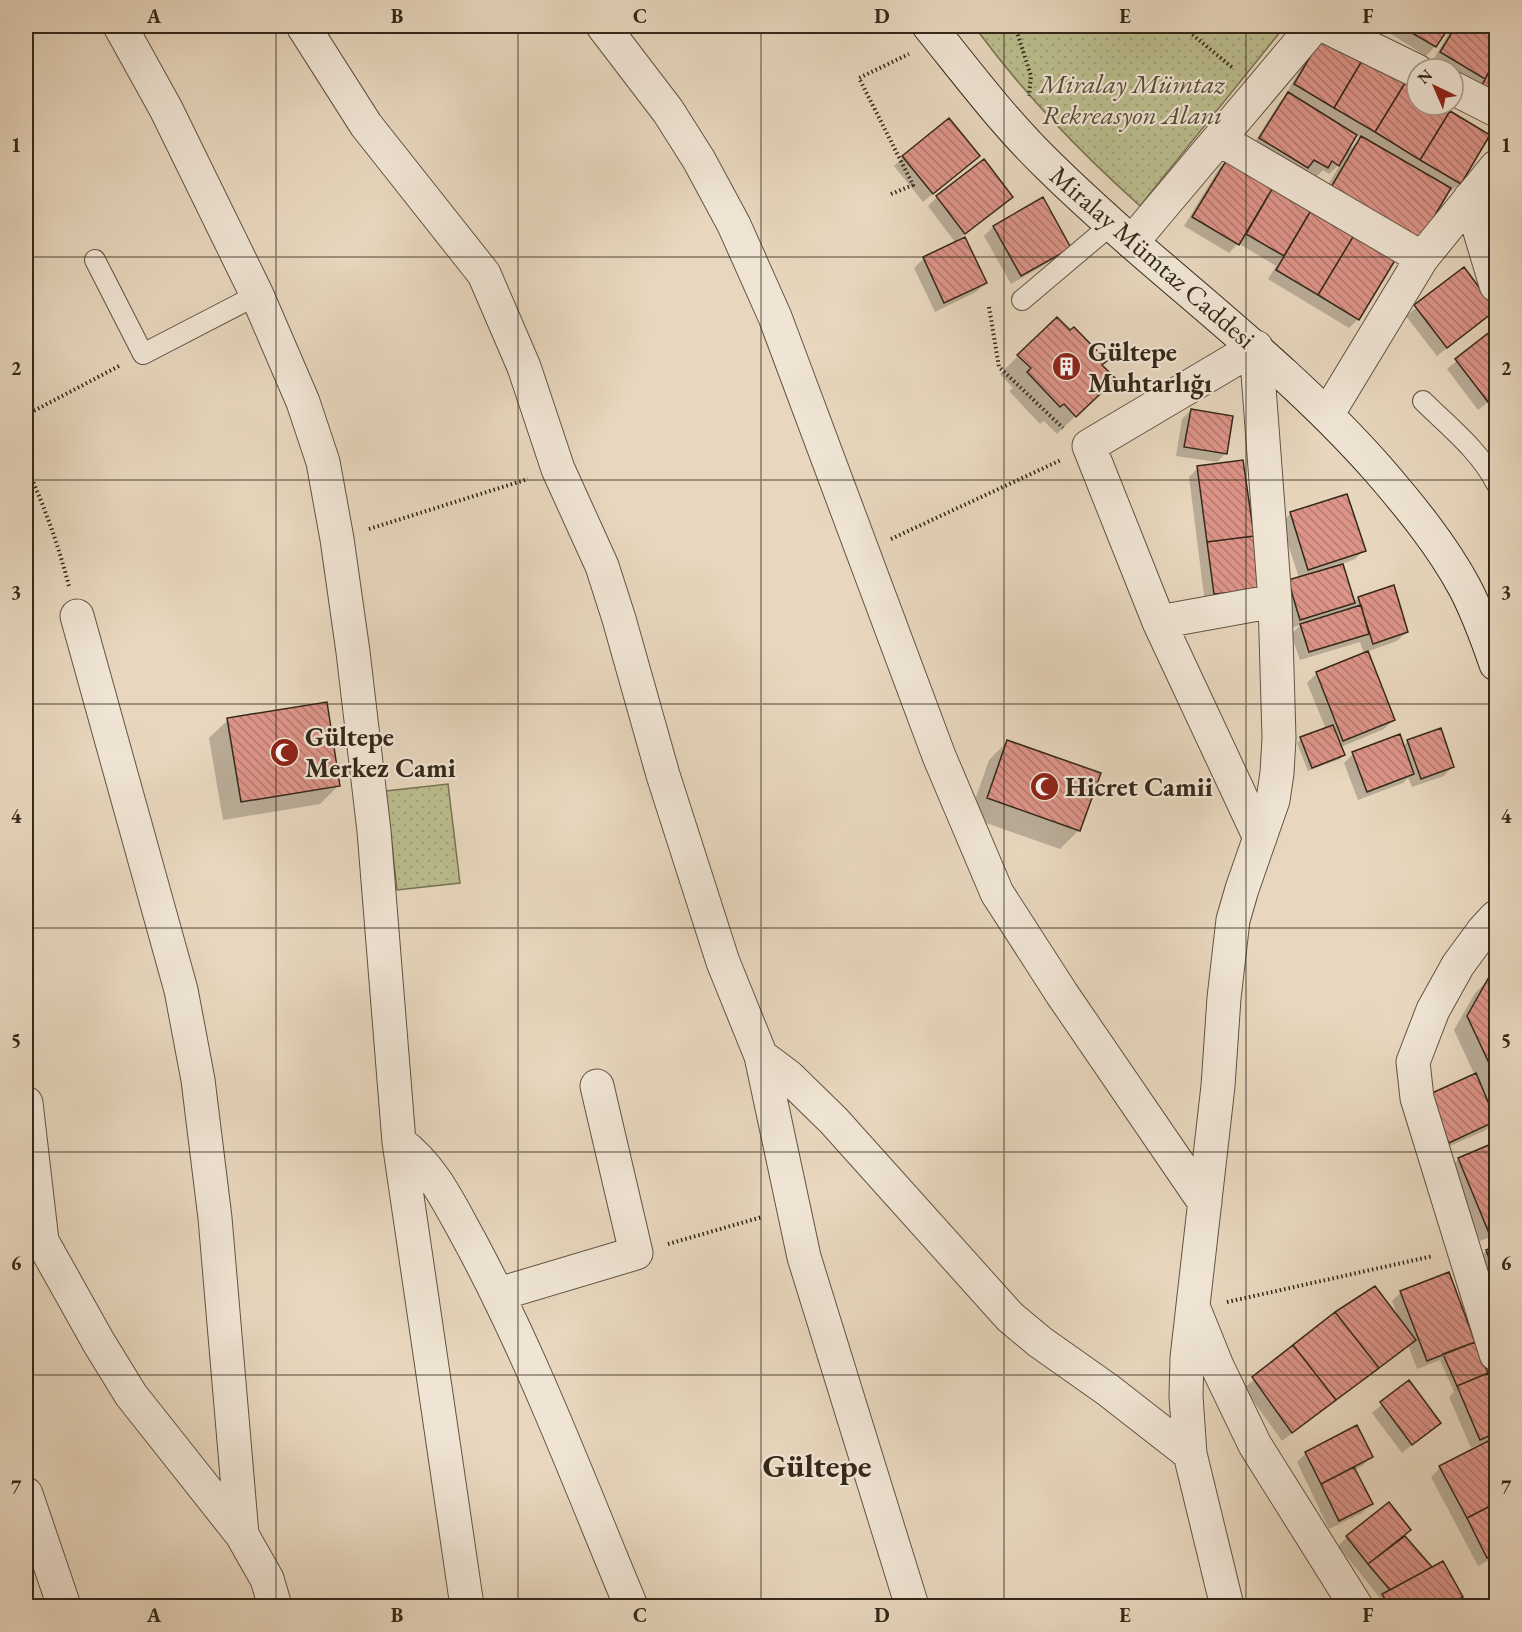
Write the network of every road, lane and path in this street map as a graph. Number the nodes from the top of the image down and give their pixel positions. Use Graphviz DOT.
graph roads {
  1 [pos="120,26"];
  2 [pos="303,26"];
  3 [pos="603,26"];
  4 [pos="1015,26"];
  5 [pos="1182,26"];
  6 [pos="1314,26"];
  7 [pos="1325,26"];
  8 [pos="935,33"];
  9 [pos="1405,65"];
  10 [pos="1260,91"];
  11 [pos="1465,94"];
  12 [pos="1497,110"];
  13 [pos="1219,139"];
  14 [pos="1025,142"];
  15 [pos="1497,167"];
  16 [pos="891,194"];
  17 [pos="1470,198"];
  18 [pos="1122,233"];
  19 [pos="1422,258"];
  20 [pos="95,261"];
  21 [pos="1497,285"];
  22 [pos="257,295"];
  23 [pos="1022,300"];
  24 [pos="989,307"];
  25 [pos="1256,347"];
  26 [pos="143,354"];
  27 [pos="1423,401"];
  28 [pos="26,414"];
  29 [pos="1327,415"];
  30 [pos="1087,448"];
  31 [pos="26,466"];
  32 [pos="558,470"];
  33 [pos="1497,483"];
  34 [pos="337,539"];
  35 [pos="864,552"];
  36 [pos="1275,601"];
  37 [pos="77,616"];
  38 [pos="1159,622"];
  39 [pos="1497,664"];
  40 [pos="1260,838"];
  41 [pos="1497,917"];
  42 [pos="761,1056"];
  43 [pos="597,1086"];
  44 [pos="26,1103"];
  45 [pos="399,1142"];
  46 [pos="1205,1203"];
  47 [pos="794,1208"];
  48 [pos="34,1229"];
  49 [pos="1463,1249"];
  50 [pos="636,1253"];
  51 [pos="499,1294"];
  52 [pos="1194,1309"];
  53 [pos="1497,1354"];
  54 [pos="1190,1454"];
  55 [pos="26,1494"];
  56 [pos="242,1535"];
  57 [pos="64,1606"];
  58 [pos="275,1606"];
  59 [pos="467,1606"];
  60 [pos="631,1606"];
  61 [pos="912,1606"];
  62 [pos="1227,1606"];
  63 [pos="1356,1606"];
  1 -- 22 [label="street"];
  2 -- 32 [label="street"];
  3 -- 35 [label="street"];
  4 -- 14 [label="path"];
  5 -- 10 [label="path"];
  6 -- 10 [label="street"];
  7 -- 9 [label="street"];
  8 -- 14 [label="street, Miralay Mümtaz Caddesi"];
  8 -- 16 [label="path"];
  10 -- 13 [label="street"];
  11 -- 12 [label="street"];
  13 -- 18 [label="street"];
  13 -- 19 [label="street"];
  14 -- 18 [label="street, Miralay Mümtaz Caddesi"];
  15 -- 17 [label="street"];
  17 -- 19 [label="street"];
  17 -- 21 [label="street"];
  18 -- 23 [label="lane"];
  18 -- 25 [label="street, Miralay Mümtaz Caddesi"];
  19 -- 29 [label="street"];
  20 -- 26 [label="lane"];
  22 -- 26 [label="lane"];
  22 -- 34 [label="street"];
  24 -- 30 [label="path"];
  25 -- 29 [label="street, Miralay Mümtaz Caddesi"];
  25 -- 30 [label="street"];
  25 -- 36 [label="street"];
  26 -- 28 [label="path"];
  27 -- 33 [label="lane"];
  29 -- 39 [label="street, Miralay Mümtaz Caddesi"];
  30 -- 35 [label="path"];
  30 -- 38 [label="street"];
  31 -- 37 [label="path"];
  32 -- 34 [label="path"];
  32 -- 42 [label="street"];
  34 -- 45 [label="street"];
  35 -- 46 [label="street"];
  36 -- 38 [label="street"];
  36 -- 40 [label="street"];
  37 -- 56 [label="street"];
  38 -- 40 [label="street"];
  40 -- 46 [label="street"];
  41 -- 49 [label="street"];
  42 -- 47 [label="street"];
  42 -- 54 [label="street"];
  43 -- 50 [label="street"];
  44 -- 48 [label="street"];
  45 -- 51 [label="street"];
  45 -- 59 [label="street"];
  46 -- 52 [label="street"];
  47 -- 50 [label="path"];
  47 -- 61 [label="street"];
  48 -- 56 [label="street"];
  49 -- 52 [label="path"];
  49 -- 53 [label="street"];
  50 -- 51 [label="street"];
  51 -- 60 [label="street"];
  52 -- 54 [label="street"];
  52 -- 63 [label="street"];
  54 -- 62 [label="street"];
  55 -- 57 [label="street"];
  56 -- 58 [label="street"];
}
